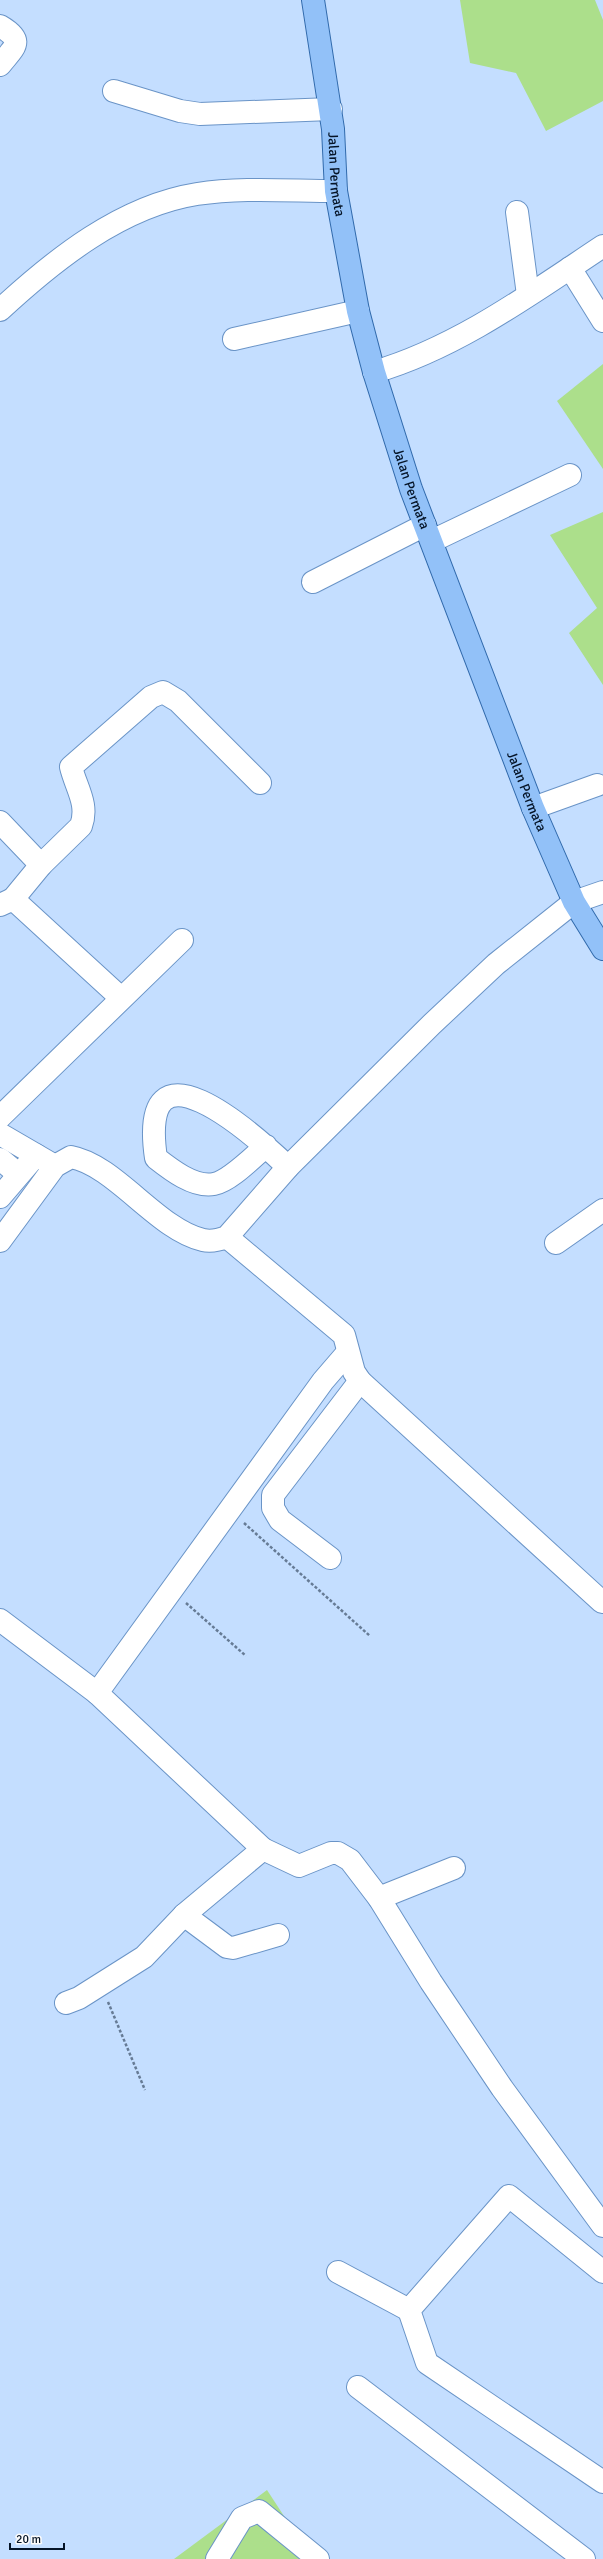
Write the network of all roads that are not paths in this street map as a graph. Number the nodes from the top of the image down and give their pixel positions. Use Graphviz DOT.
graph roads {
  1 [pos="313,0"];
  2 [pos="0,26"];
  3 [pos="0,65"];
  4 [pos="114,91"];
  5 [pos="331,109"];
  6 [pos="336,191"];
  7 [pos="517,212"];
  8 [pos="603,246"];
  9 [pos="570,268"];
  10 [pos="528,295"];
  11 [pos="0,310"];
  12 [pos="358,311"];
  13 [pos="603,322"];
  14 [pos="234,339"];
  15 [pos="374,372"];
  16 [pos="570,475"];
  17 [pos="428,533"];
  18 [pos="313,582"];
  19 [pos="260,783"];
  20 [pos="597,785"];
  21 [pos="533,808"];
  22 [pos="0,822"];
  23 [pos="41,865"];
  24 [pos="603,892"];
  25 [pos="6,902"];
  26 [pos="574,902"];
  27 [pos="182,940"];
  28 [pos="603,949"];
  29 [pos="121,998"];
  30 [pos="0,1117"];
  31 [pos="0,1134"];
  32 [pos="266,1146"];
  33 [pos="0,1159"];
  34 [pos="46,1160"];
  35 [pos="288,1167"];
  36 [pos="18,1174"];
  37 [pos="0,1198"];
  38 [pos="603,1210"];
  39 [pos="227,1237"];
  40 [pos="0,1241"];
  41 [pos="556,1244"];
  42 [pos="348,1352"];
  43 [pos="360,1381"];
  44 [pos="330,1558"];
  45 [pos="602,1602"];
  46 [pos="0,1620"];
  47 [pos="96,1693"];
  48 [pos="263,1849"];
  49 [pos="454,1868"];
  50 [pos="379,1898"];
  51 [pos="184,1915"];
  52 [pos="278,1935"];
  53 [pos="66,2003"];
  54 [pos="603,2226"];
  55 [pos="338,2272"];
  56 [pos="603,2272"];
  57 [pos="410,2310"];
  58 [pos="358,2387"];
  59 [pos="603,2482"];
  60 [pos="218,2559"];
  61 [pos="318,2559"];
  62 [pos="584,2559"];
  1 -- 5 [label="main road, Jalan Permata"];
  2 -- 3 [label="street"];
  4 -- 5 [label="street"];
  5 -- 6 [label="main road, Jalan Permata"];
  6 -- 11 [label="street"];
  6 -- 12 [label="main road, Jalan Permata"];
  7 -- 10 [label="street"];
  8 -- 9 [label="street"];
  9 -- 10 [label="street"];
  9 -- 13 [label="street"];
  10 -- 15 [label="street"];
  12 -- 14 [label="street"];
  12 -- 15 [label="main road, Jalan Permata"];
  15 -- 17 [label="main road, Jalan Permata"];
  16 -- 17 [label="street"];
  17 -- 18 [label="street"];
  17 -- 21 [label="main road, Jalan Permata"];
  19 -- 23 [label="street"];
  20 -- 21 [label="street"];
  21 -- 26 [label="main road, Jalan Permata"];
  22 -- 23 [label="street"];
  23 -- 25 [label="street"];
  24 -- 26 [label="street"];
  25 -- 29 [label="street"];
  26 -- 28 [label="main road, Jalan Permata"];
  26 -- 35 [label="street"];
  27 -- 29 [label="street"];
  29 -- 30 [label="street"];
  31 -- 34 [label="street"];
  32 -- 32 [label="street"];
  32 -- 35 [label="street"];
  33 -- 36 [label="street"];
  34 -- 36 [label="street"];
  34 -- 39 [label="street"];
  34 -- 40 [label="street"];
  35 -- 39 [label="street"];
  36 -- 37 [label="street"];
  38 -- 41 [label="street"];
  39 -- 42 [label="street"];
  42 -- 43 [label="street"];
  42 -- 47 [label="street"];
  43 -- 44 [label="street"];
  43 -- 45 [label="street"];
  46 -- 47 [label="street"];
  47 -- 48 [label="street"];
  48 -- 50 [label="street"];
  48 -- 51 [label="street"];
  49 -- 50 [label="street"];
  50 -- 54 [label="street"];
  51 -- 52 [label="street"];
  51 -- 53 [label="street"];
  55 -- 57 [label="street"];
  56 -- 57 [label="street"];
  57 -- 59 [label="street"];
  58 -- 62 [label="street"];
  60 -- 61 [label="street"];
}
